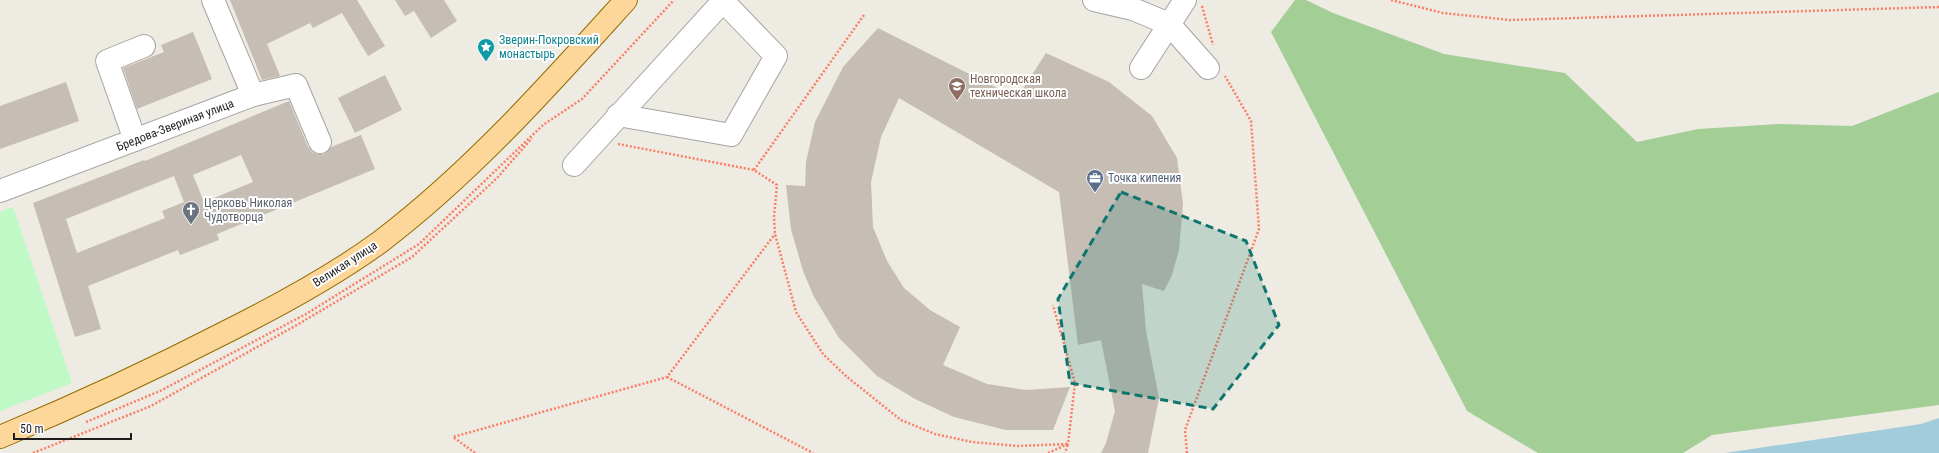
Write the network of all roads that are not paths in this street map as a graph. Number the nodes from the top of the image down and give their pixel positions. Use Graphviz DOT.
graph roads {
  1 [pos="213,0"];
  2 [pos="626,0"];
  3 [pos="723,0"];
  4 [pos="1094,0"];
  5 [pos="1193,2"];
  6 [pos="1169,24"];
  7 [pos="144,46"];
  8 [pos="1216,64"];
  9 [pos="1140,68"];
  10 [pos="253,95"];
  11 [pos="618,115"];
  12 [pos="136,140"];
  13 [pos="320,142"];
  14 [pos="574,165"];
  15 [pos="0,191"];
  16 [pos="0,437"];
  1 -- 10 [label="street"];
  2 -- 16 [label="main road, Великая улица"];
  3 -- 11 [label="street"];
  3 -- 11 [label="street"];
  4 -- 6 [label="street"];
  5 -- 6 [label="street"];
  6 -- 8 [label="street"];
  6 -- 9 [label="street"];
  7 -- 12 [label="street"];
  10 -- 12 [label="street, Бредова-Звериная улица"];
  10 -- 13 [label="street, Бредова-Звериная улица"];
  11 -- 14 [label="street"];
  12 -- 15 [label="street, Бредова-Звериная улица"];
}
